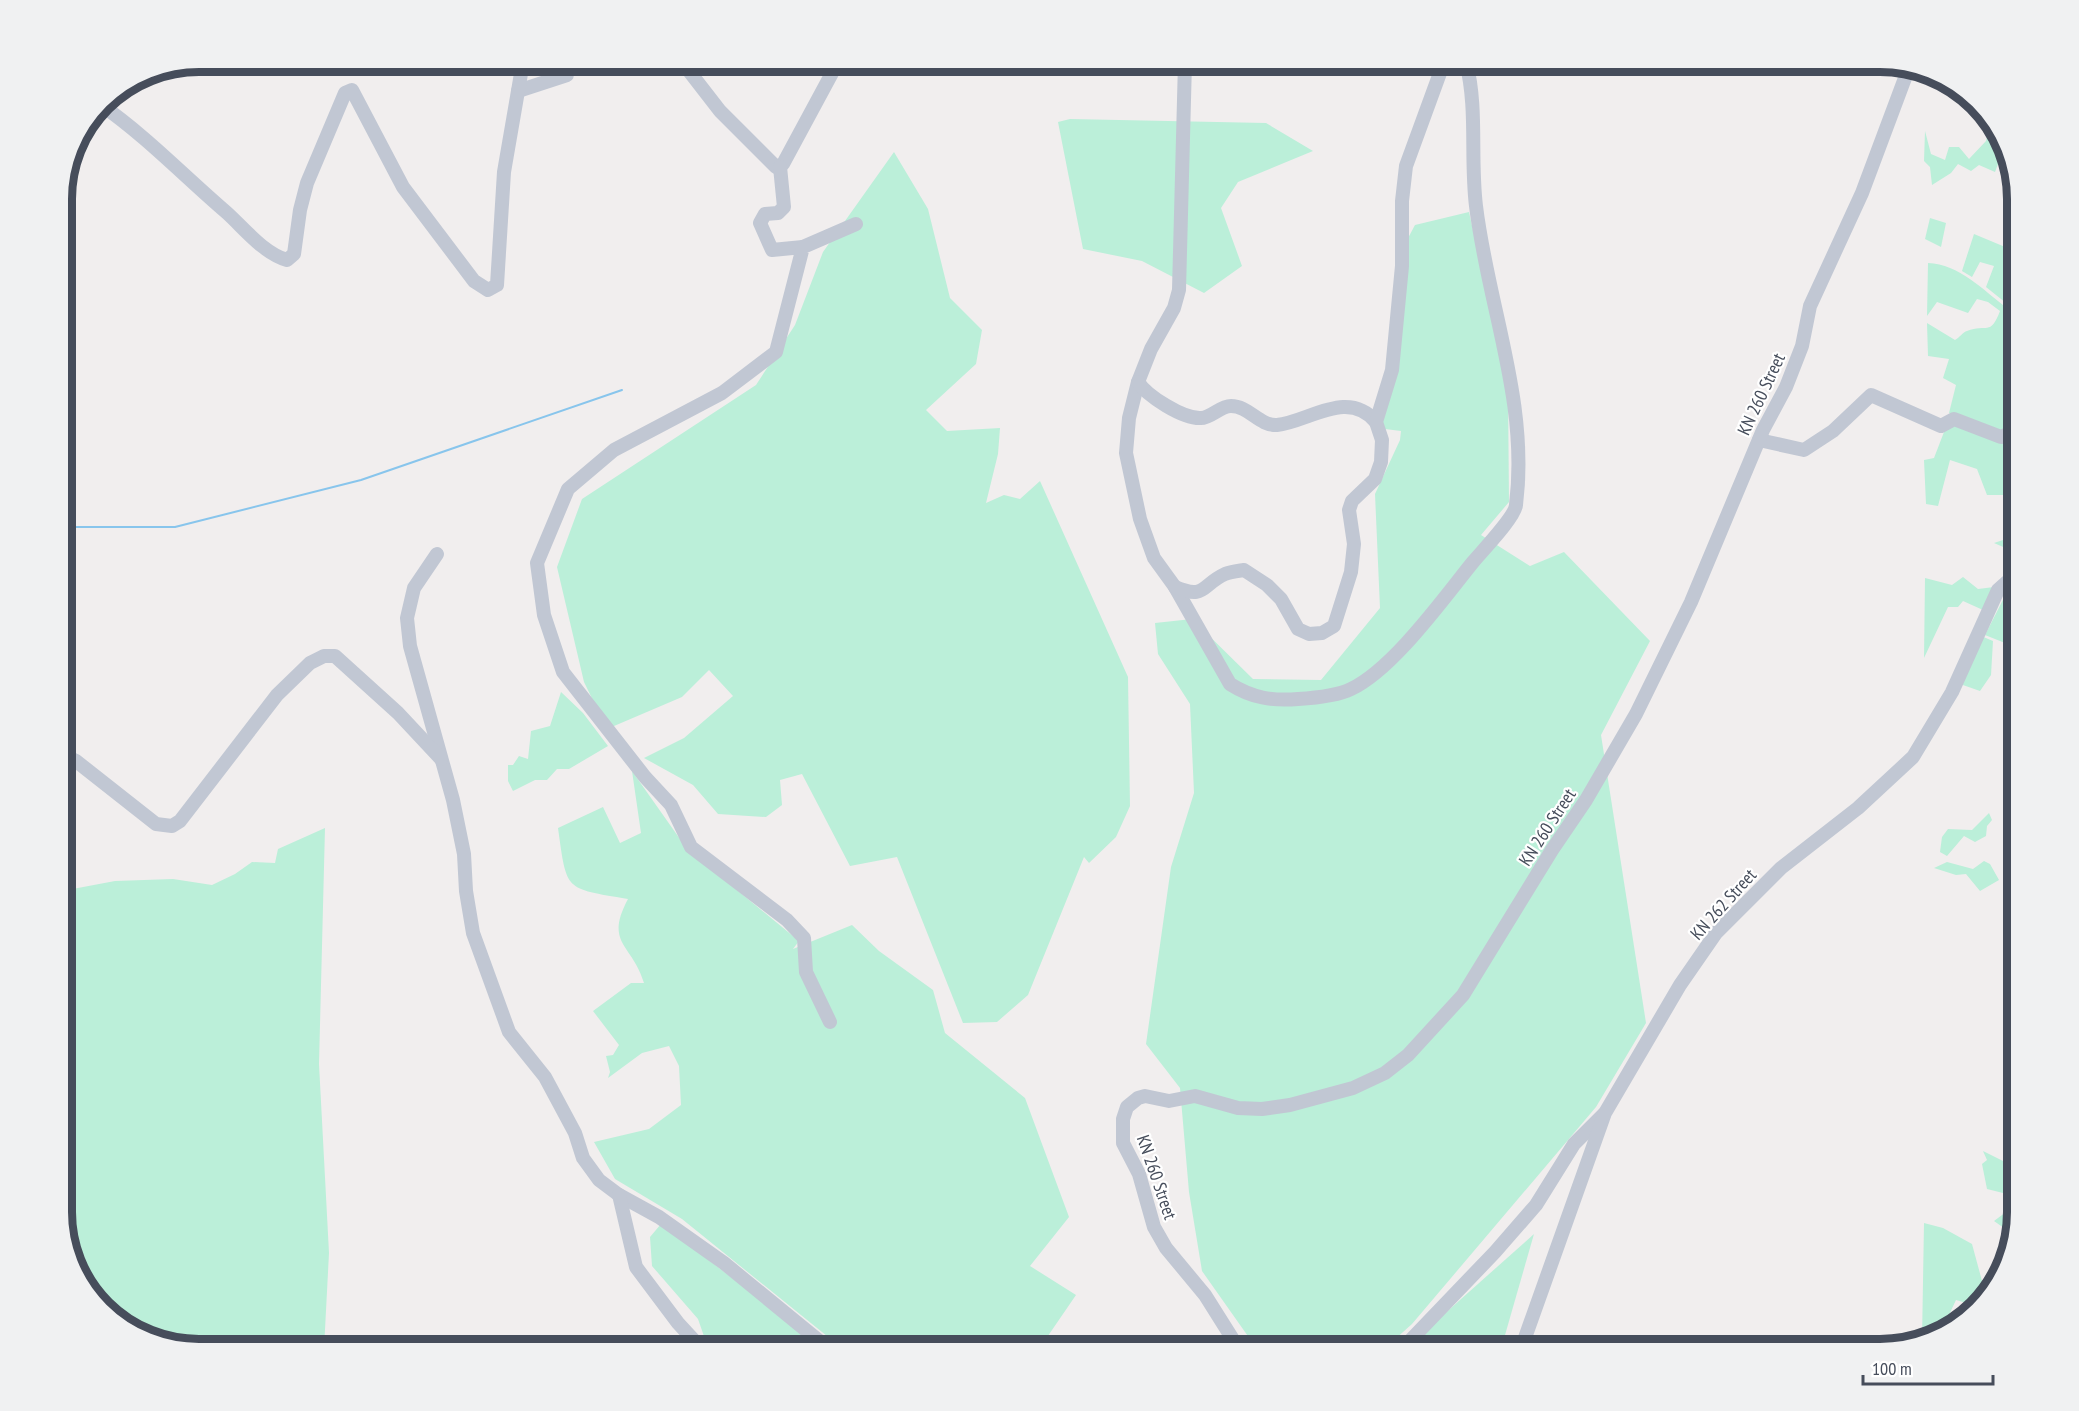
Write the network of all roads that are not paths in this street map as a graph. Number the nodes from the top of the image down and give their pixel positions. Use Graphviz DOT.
graph roads {
  1 [pos="521,72"];
  2 [pos="690,72"];
  3 [pos="833,72"];
  4 [pos="1185,72"];
  5 [pos="1440,72"];
  6 [pos="1468,72"];
  7 [pos="1906,74"];
  8 [pos="567,75"];
  9 [pos="518,91"];
  10 [pos="108,110"];
  11 [pos="780,167"];
  12 [pos="856,224"];
  13 [pos="803,247"];
  14 [pos="1138,382"];
  15 [pos="1376,422"];
  16 [pos="2007,435"];
  17 [pos="1759,440"];
  18 [pos="437,554"];
  19 [pos="2007,582"];
  20 [pos="1175,587"];
  21 [pos="72,759"];
  22 [pos="442,760"];
  23 [pos="830,1022"];
  24 [pos="1605,1113"];
  25 [pos="619,1195"];
  26 [pos="693,1339"];
  27 [pos="815,1339"];
  28 [pos="1232,1339"];
  29 [pos="1412,1339"];
  30 [pos="1525,1339"];
  1 -- 9 [label="street"];
  2 -- 11 [label="street"];
  3 -- 11 [label="street"];
  4 -- 14 [label="street"];
  5 -- 15 [label="street"];
  6 -- 20 [label="street"];
  7 -- 17 [label="street, KN 260 Street"];
  8 -- 9 [label="street"];
  9 -- 10 [label="street"];
  11 -- 13 [label="street"];
  12 -- 13 [label="street"];
  13 -- 23 [label="street"];
  14 -- 15 [label="street"];
  14 -- 20 [label="street"];
  15 -- 20 [label="street"];
  16 -- 17 [label="street"];
  17 -- 28 [label="street, KN 260 Street"];
  18 -- 22 [label="street"];
  19 -- 24 [label="street, KN 262 Street"];
  21 -- 22 [label="street"];
  22 -- 25 [label="street"];
  24 -- 29 [label="street"];
  24 -- 30 [label="street, KN 262 Street"];
  25 -- 26 [label="street"];
  25 -- 27 [label="street"];
}
